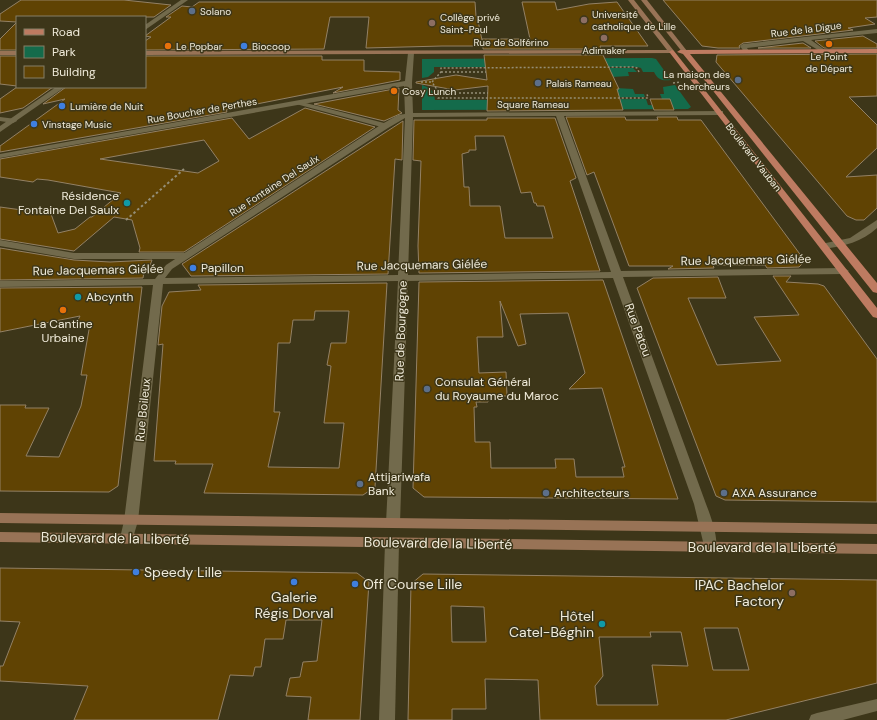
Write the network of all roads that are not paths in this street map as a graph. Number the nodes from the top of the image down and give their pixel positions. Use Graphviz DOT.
graph roads {
  1 [pos="185,0"];
  2 [pos="631,0"];
  3 [pos="644,0"];
  4 [pos="146,27"];
  5 [pos="877,31"];
  6 [pos="804,39"];
  7 [pos="823,51"];
  8 [pos="877,51"];
  9 [pos="672,52"];
  10 [pos="685,52"];
  11 [pos="746,52"];
  12 [pos="0,53"];
  13 [pos="16,53"];
  14 [pos="146,53"];
  15 [pos="411,53"];
  16 [pos="408,83"];
  17 [pos="60,88"];
  18 [pos="298,103"];
  19 [pos="720,113"];
  20 [pos="559,114"];
  21 [pos="409,115"];
  22 [pos="0,119"];
  23 [pos="13,121"];
  24 [pos="385,126"];
  25 [pos="0,130"];
  26 [pos="0,156"];
  27 [pos="877,223"];
  28 [pos="0,243"];
  29 [pos="840,244"];
  30 [pos="824,246"];
  31 [pos="185,256"];
  32 [pos="844,271"];
  33 [pos="618,275"];
  34 [pos="403,279"];
  35 [pos="159,282"];
  36 [pos="0,284"];
  37 [pos="877,290"];
  38 [pos="877,315"];
  39 [pos="0,518"];
  40 [pos="131,521"];
  41 [pos="392,524"];
  42 [pos="707,528"];
  43 [pos="877,529"];
  44 [pos="0,536"];
  45 [pos="127,538"];
  46 [pos="392,543"];
  47 [pos="710,547"];
  48 [pos="877,549"];
  49 [pos="877,705"];
  50 [pos="387,720"];
  51 [pos="817,720"];
  1 -- 4 [label="street"];
  2 -- 9 [label="main road, Boulevard Vauban"];
  3 -- 10 [label="main road, Boulevard Vauban"];
  5 -- 6 [label="street, Rue de la Digue"];
  6 -- 7 [label="street"];
  6 -- 11 [label="street, Rue de la Digue"];
  7 -- 8 [label="main road, Rue de Solférino"];
  7 -- 11 [label="main road, Rue de Solférino"];
  9 -- 10 [label="main road, Rue de Solférino"];
  9 -- 15 [label="main road, Rue de Solférino"];
  9 -- 19 [label="main road, Boulevard Vauban"];
  10 -- 11 [label="main road, Rue de Solférino"];
  10 -- 29 [label="main road, Boulevard Vauban"];
  12 -- 13 [label="main road"];
  14 -- 15 [label="main road, Rue de Solférino"];
  15 -- 16 [label="street"];
  16 -- 18 [label="street, Rue Boucher de Perthes"];
  16 -- 21 [label="street"];
  17 -- 23 [label="street"];
  18 -- 24 [label="lane"];
  18 -- 26 [label="street, Rue Boucher de Perthes"];
  19 -- 20 [label="street, Square Rameau"];
  19 -- 30 [label="main road, Boulevard Vauban"];
  20 -- 21 [label="street, Square Rameau"];
  20 -- 33 [label="street, Rue Patou"];
  21 -- 24 [label="street, Rue Fontaine Del Saulx"];
  21 -- 34 [label="street, Rue de Bourgogne"];
  22 -- 23 [label="street"];
  23 -- 25 [label="street"];
  24 -- 31 [label="street, Rue Fontaine Del Saulx"];
  27 -- 29 [label="street"];
  28 -- 31 [label="lane"];
  29 -- 30 [label="street"];
  29 -- 37 [label="main road, Boulevard Vauban"];
  30 -- 32 [label="main road, Boulevard Vauban"];
  31 -- 35 [label="street, Rue Fontaine Del Saulx"];
  32 -- 33 [label="street, Rue Jacquemars Giélée"];
  32 -- 38 [label="main road, Boulevard Vauban"];
  33 -- 34 [label="street, Rue Jacquemars Giélée"];
  33 -- 42 [label="street, Rue Patou"];
  34 -- 35 [label="street, Rue Jacquemars Giélée"];
  34 -- 41 [label="street, Rue de Bourgogne"];
  35 -- 36 [label="street, Rue Jacquemars Giélée"];
  35 -- 40 [label="street, Rue Boileux"];
  39 -- 40 [label="main road, Boulevard de la Liberté"];
  40 -- 41 [label="main road, Boulevard de la Liberté"];
  40 -- 45 [label="street, Rue Boileux"];
  41 -- 42 [label="main road, Boulevard de la Liberté"];
  42 -- 43 [label="main road, Boulevard de la Liberté"];
  42 -- 47 [label="street, Rue Patou"];
  44 -- 45 [label="main road, Boulevard de la Liberté"];
  45 -- 46 [label="main road, Boulevard de la Liberté"];
  46 -- 47 [label="main road, Boulevard de la Liberté"];
  46 -- 50 [label="street"];
  47 -- 48 [label="main road, Boulevard de la Liberté"];
  49 -- 51 [label="street"];
}
